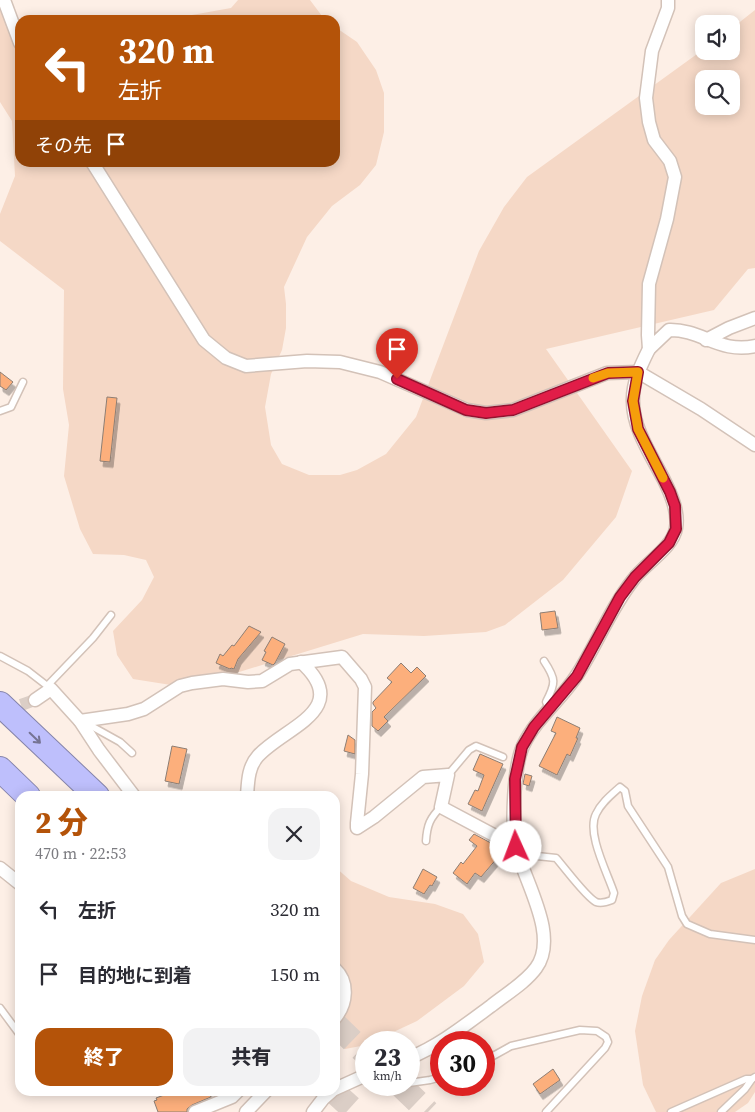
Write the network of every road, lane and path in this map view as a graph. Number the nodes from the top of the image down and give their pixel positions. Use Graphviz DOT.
graph roads {
  1 [pos="4,0"];
  2 [pos="668,0"];
  3 [pos="15,30"];
  4 [pos="95,167"];
  5 [pos="755,318"];
  6 [pos="706,340"];
  7 [pos="755,346"];
  8 [pos="649,349"];
  9 [pos="638,372"];
  10 [pos="23,382"];
  11 [pos="0,411"];
  12 [pos="755,445"];
  13 [pos="111,615"];
  14 [pos="0,656"];
  15 [pos="544,661"];
  16 [pos="301,662"];
  17 [pos="49,688"];
  18 [pos="35,700"];
  19 [pos="0,704"];
  20 [pos="550,708"];
  21 [pos="80,720"];
  22 [pos="132,753"];
  23 [pos="503,756"];
  24 [pos="0,770"];
  25 [pos="448,775"];
  26 [pos="23,791"];
  27 [pos="92,791"];
  28 [pos="130,791"];
  29 [pos="247,791"];
  30 [pos="441,806"];
  31 [pos="426,841"];
  32 [pos="517,851"];
  33 [pos="0,868"];
  34 [pos="15,880"];
  35 [pos="755,940"];
  36 [pos="340,975"];
  37 [pos="0,1008"];
  38 [pos="340,1008"];
  39 [pos="15,1028"];
  40 [pos="420,1053"];
  41 [pos="495,1055"];
  42 [pos="753,1078"];
  43 [pos="355,1080"];
  44 [pos="340,1087"];
  45 [pos="233,1096"];
  46 [pos="261,1096"];
  47 [pos="327,1096"];
  48 [pos="195,1112"];
  49 [pos="246,1112"];
  50 [pos="313,1112"];
  51 [pos="546,1112"];
  52 [pos="671,1112"];
  53 [pos="721,1112"];
  1 -- 3 [label="street"];
  2 -- 8 [label="street"];
  4 -- 9 [label="street"];
  5 -- 6 [label="street"];
  6 -- 7 [label="street"];
  6 -- 8 [label="street"];
  8 -- 9 [label="street"];
  9 -- 12 [label="street"];
  9 -- 20 [label="street"];
  10 -- 11 [label="lane"];
  13 -- 17 [label="lane"];
  14 -- 17 [label="lane"];
  15 -- 20 [label="lane"];
  16 -- 21 [label="street"];
  16 -- 25 [label="street"];
  16 -- 29 [label="street"];
  17 -- 18 [label="street"];
  17 -- 21 [label="street"];
  19 -- 27 [label="highway, one-way"];
  20 -- 32 [label="street"];
  21 -- 22 [label="lane"];
  21 -- 28 [label="street"];
  23 -- 25 [label="lane"];
  24 -- 26 [label="highway"];
  25 -- 30 [label="street"];
  30 -- 31 [label="lane"];
  30 -- 32 [label="street"];
  32 -- 35 [label="lane"];
  32 -- 40 [label="street"];
  33 -- 34 [label="street"];
  36 -- 38 [label="street"];
  37 -- 39 [label="lane"];
  41 -- 51 [label="lane"];
  42 -- 52 [label="lane"];
  42 -- 53 [label="lane"];
  43 -- 44 [label="street"];
  45 -- 48 [label="street"];
  46 -- 49 [label="street"];
  47 -- 50 [label="street"];
}
